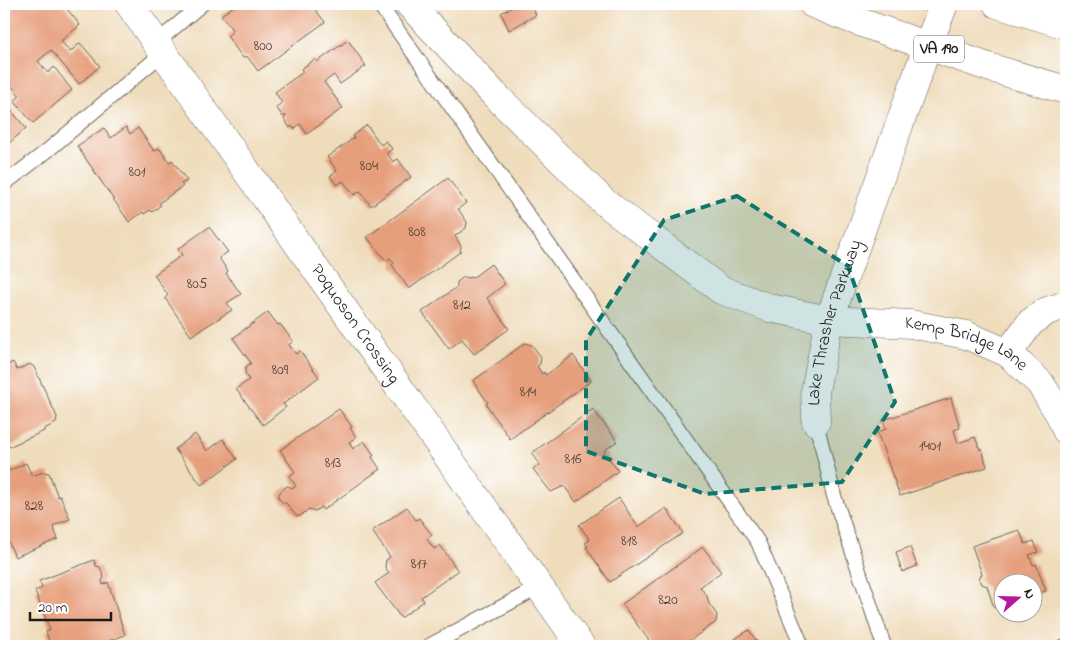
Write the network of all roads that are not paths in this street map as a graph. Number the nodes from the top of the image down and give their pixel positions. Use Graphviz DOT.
graph roads {
  1 [pos="129,4"];
  2 [pos="202,4"];
  3 [pos="379,4"];
  4 [pos="409,4"];
  5 [pos="813,4"];
  6 [pos="944,4"];
  7 [pos="996,4"];
  8 [pos="1066,25"];
  9 [pos="928,46"];
  10 [pos="160,48"];
  11 [pos="1066,90"];
  12 [pos="4,184"];
  13 [pos="1066,305"];
  14 [pos="829,320"];
  15 [pos="1008,353"];
  16 [pos="816,422"];
  17 [pos="1066,430"];
  18 [pos="539,587"];
  19 [pos="429,646"];
  20 [pos="581,646"];
  21 [pos="802,646"];
  22 [pos="884,646"];
  1 -- 10 [label="street, Poquoson Crossing"];
  2 -- 10 [label="lane"];
  3 -- 21 [label="lane"];
  4 -- 14 [label="street, Kemp Bridge Lane"];
  5 -- 9 [label="street, VA 190"];
  6 -- 9 [label="street, Lake Thrasher Parkway"];
  7 -- 8 [label="street"];
  9 -- 11 [label="street, VA 190"];
  9 -- 14 [label="street, Lake Thrasher Parkway"];
  10 -- 12 [label="lane"];
  10 -- 18 [label="street, Poquoson Crossing"];
  13 -- 15 [label="street"];
  14 -- 15 [label="street, Kemp Bridge Lane"];
  14 -- 16 [label="street, Lake Thrasher Parkway"];
  15 -- 17 [label="street, Kemp Bridge Lane"];
  16 -- 22 [label="lane, Lake Thrasher Parkway"];
  18 -- 19 [label="lane"];
  18 -- 20 [label="street, Poquoson Crossing"];
}
